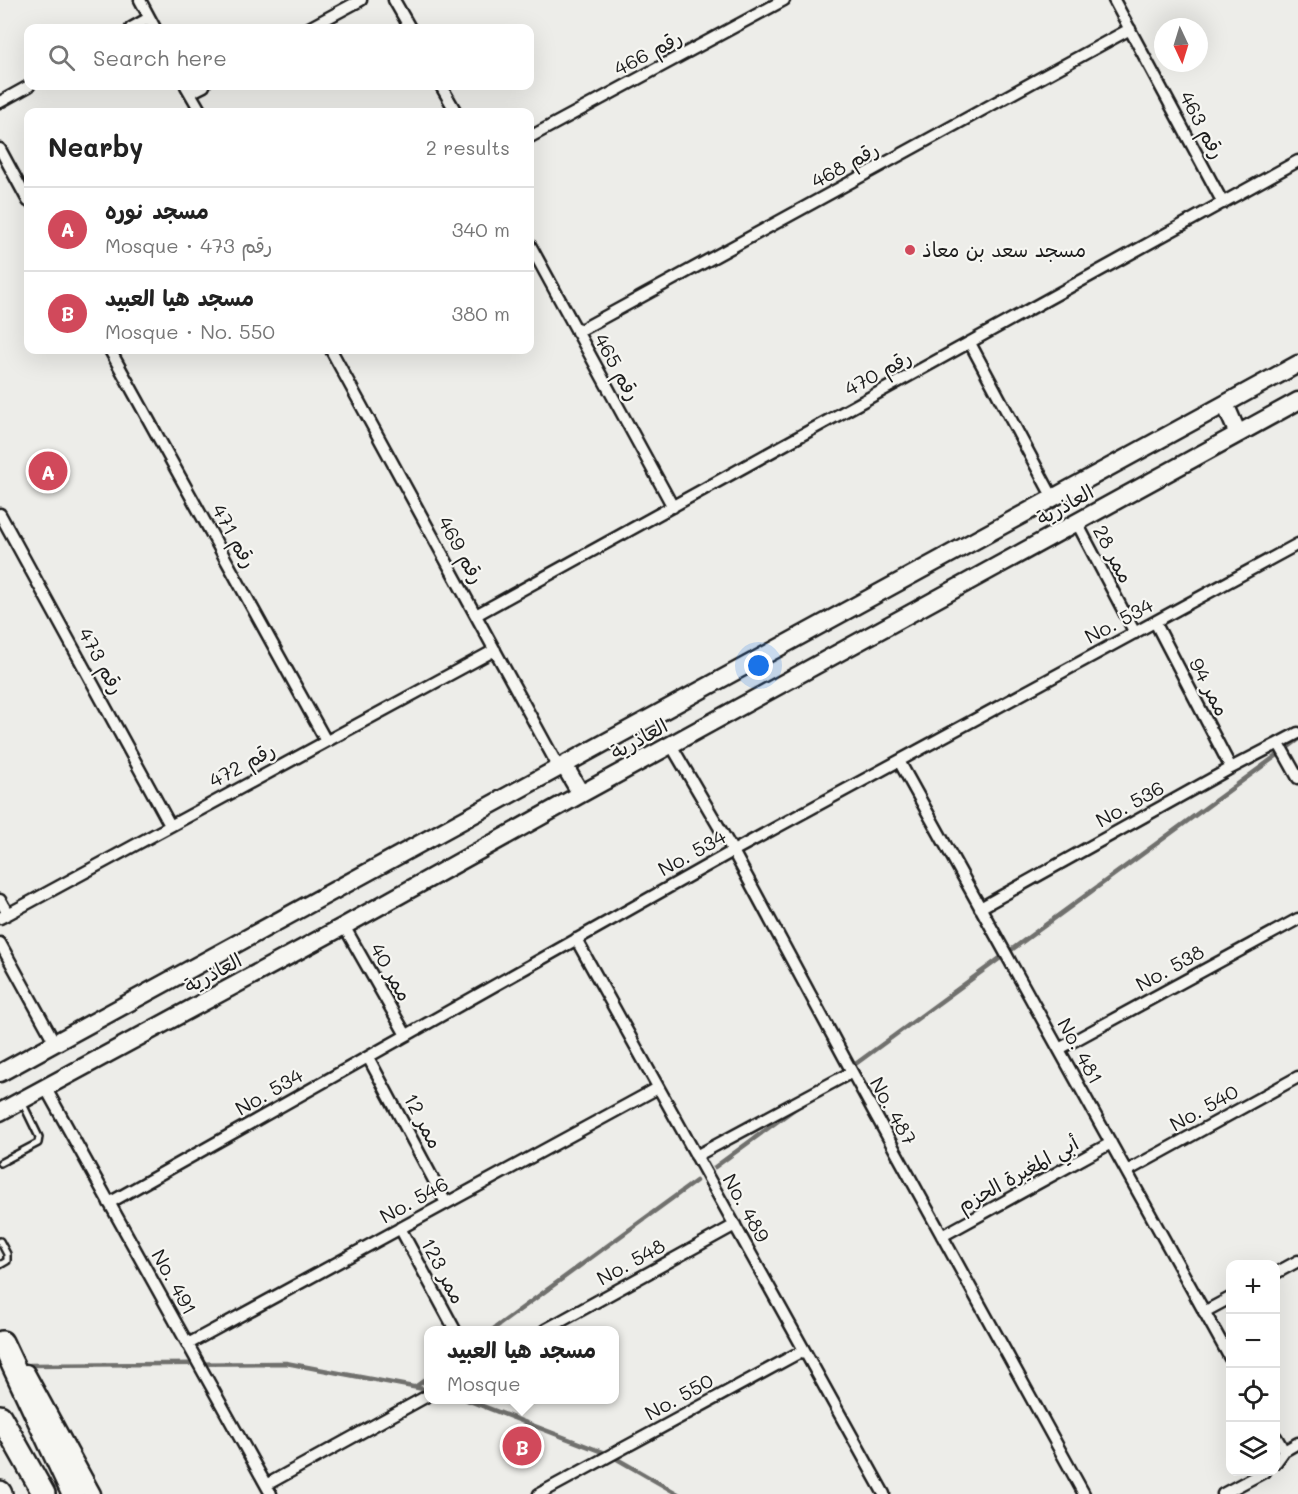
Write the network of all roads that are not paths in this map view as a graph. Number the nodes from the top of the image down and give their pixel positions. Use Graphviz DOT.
graph roads {
  1 [pos="140,0"];
  2 [pos="361,0"];
  3 [pos="394,0"];
  4 [pos="784,0"];
  5 [pos="1114,0"];
  6 [pos="150,18"];
  7 [pos="138,24"];
  8 [pos="153,24"];
  9 [pos="316,24"];
  10 [pos="408,24"];
  11 [pos="1130,29"];
  12 [pos="24,89"];
  13 [pos="189,90"];
  14 [pos="443,90"];
  15 [pos="0,102"];
  16 [pos="199,108"];
  17 [pos="454,108"];
  18 [pos="534,135"];
  19 [pos="0,149"];
  20 [pos="1298,161"];
  21 [pos="24,194"];
  22 [pos="1223,203"];
  23 [pos="534,252"];
  24 [pos="577,332"];
  25 [pos="970,343"];
  26 [pos="112,354"];
  27 [pos="333,354"];
  28 [pos="1298,364"];
  29 [pos="1298,401"];
  30 [pos="1225,404"];
  31 [pos="1238,434"];
  32 [pos="1053,498"];
  33 [pos="674,507"];
  34 [pos="0,514"];
  35 [pos="1077,523"];
  36 [pos="1298,544"];
  37 [pos="476,615"];
  38 [pos="1155,622"];
  39 [pos="1135,633"];
  40 [pos="495,650"];
  41 [pos="1298,733"];
  42 [pos="326,741"];
  43 [pos="1279,744"];
  44 [pos="671,745"];
  45 [pos="899,761"];
  46 [pos="561,766"];
  47 [pos="1231,768"];
  48 [pos="1298,778"];
  49 [pos="581,794"];
  50 [pos="170,825"];
  51 [pos="733,851"];
  52 [pos="0,900"];
  53 [pos="980,908"];
  54 [pos="4,916"];
  55 [pos="1298,919"];
  56 [pos="344,926"];
  57 [pos="576,939"];
  58 [pos="0,943"];
  59 [pos="406,1035"];
  60 [pos="55,1043"];
  61 [pos="1059,1049"];
  62 [pos="368,1057"];
  63 [pos="852,1072"];
  64 [pos="0,1073"];
  65 [pos="1298,1077"];
  66 [pos="45,1087"];
  67 [pos="658,1088"];
  68 [pos="21,1101"];
  69 [pos="0,1112"];
  70 [pos="1111,1143"];
  71 [pos="696,1156"];
  72 [pos="0,1163"];
  73 [pos="1127,1171"];
  74 [pos="109,1203"];
  75 [pos="446,1203"];
  76 [pos="735,1225"];
  77 [pos="400,1228"];
  78 [pos="942,1236"];
  79 [pos="0,1241"];
  80 [pos="1298,1261"];
  81 [pos="0,1265"];
  82 [pos="1280,1270"];
  83 [pos="1226,1300"];
  84 [pos="1204,1312"];
  85 [pos="453,1326"];
  86 [pos="552,1326"];
  87 [pos="1,1341"];
  88 [pos="188,1344"];
  89 [pos="804,1350"];
  90 [pos="1226,1351"];
  91 [pos="424,1398"];
  92 [pos="0,1416"];
  93 [pos="1298,1443"];
  94 [pos="1280,1445"];
  95 [pos="1284,1451"];
  96 [pos="1280,1456"];
  97 [pos="1257,1476"];
  98 [pos="268,1490"];
  99 [pos="543,1493"];
  100 [pos="881,1493"];
  101 [pos="44,1494"];
  102 [pos="73,1494"];
  103 [pos="92,1494"];
  104 [pos="1084,1494"];
  105 [pos="1223,1494"];
  1 -- 6 [label="street"];
  2 -- 9 [label="street"];
  3 -- 10 [label="street"];
  4 -- 18 [label="street, رقم 466"];
  5 -- 11 [label="street, رقم 463"];
  6 -- 7 [label="street"];
  6 -- 8 [label="street"];
  11 -- 22 [label="street, رقم 463"];
  11 -- 24 [label="street, رقم 468"];
  12 -- 15 [label="street"];
  13 -- 16 [label="street"];
  14 -- 17 [label="street"];
  19 -- 21 [label="street"];
  20 -- 22 [label="street, رقم 470"];
  22 -- 25 [label="street, رقم 470"];
  23 -- 24 [label="street, رقم 465"];
  24 -- 33 [label="street, رقم 465"];
  25 -- 32 [label="street"];
  25 -- 33 [label="street, رقم 470"];
  26 -- 42 [label="street, رقم 471"];
  27 -- 37 [label="street, رقم 469"];
  28 -- 30 [label="street, العاذرية"];
  29 -- 31 [label="street, العاذرية"];
  30 -- 31 [label="street"];
  30 -- 32 [label="street, العاذرية"];
  31 -- 35 [label="street, العاذرية"];
  32 -- 46 [label="street, العاذرية"];
  33 -- 37 [label="street, رقم 470"];
  34 -- 50 [label="street, رقم 473"];
  35 -- 39 [label="street, ممر 28"];
  35 -- 44 [label="street, العاذرية"];
  36 -- 38 [label="street, No. 534"];
  37 -- 40 [label="street, رقم 469"];
  38 -- 39 [label="street, No. 534"];
  38 -- 47 [label="street, ممر 94"];
  39 -- 45 [label="street, No. 534"];
  40 -- 42 [label="street, رقم 472"];
  40 -- 46 [label="street, رقم 469"];
  41 -- 43 [label="street, No. 536"];
  42 -- 50 [label="street, رقم 472"];
  43 -- 47 [label="street, No. 536"];
  43 -- 48 [label="street"];
  44 -- 49 [label="street, العاذرية"];
  44 -- 51 [label="street, No. 487"];
  45 -- 51 [label="street, No. 534"];
  45 -- 53 [label="street, No. 481"];
  46 -- 49 [label="street"];
  46 -- 60 [label="street, العاذرية"];
  47 -- 53 [label="street, No. 536"];
  49 -- 56 [label="street, العاذرية"];
  50 -- 54 [label="street, رقم 472"];
  51 -- 57 [label="street, No. 534"];
  51 -- 63 [label="street, No. 487"];
  52 -- 54 [label="street"];
  53 -- 61 [label="street, No. 481"];
  55 -- 61 [label="street, No. 538"];
  56 -- 59 [label="street, ممر 40"];
  56 -- 66 [label="street, العاذرية"];
  57 -- 59 [label="street, No. 534"];
  57 -- 67 [label="street, No. 489"];
  58 -- 60 [label="street"];
  59 -- 62 [label="street, No. 534"];
  60 -- 64 [label="street, العاذرية"];
  61 -- 70 [label="street, No. 481"];
  62 -- 74 [label="street, No. 534"];
  62 -- 75 [label="street, ممر 12"];
  63 -- 71 [label="street"];
  63 -- 78 [label="street, No. 487"];
  65 -- 73 [label="street, No. 540"];
  66 -- 68 [label="street, العاذرية"];
  66 -- 74 [label="street, No. 491"];
  67 -- 71 [label="street, No. 489"];
  67 -- 75 [label="street, No. 546"];
  68 -- 69 [label="street, العاذرية"];
  68 -- 72 [label="lane"];
  70 -- 73 [label="street, No. 481"];
  70 -- 78 [label="street, أبي المغيرة الحزم"];
  71 -- 76 [label="street, No. 489"];
  73 -- 84 [label="street, No. 481"];
  74 -- 88 [label="street, No. 491"];
  75 -- 77 [label="street, No. 546"];
  76 -- 86 [label="street, No. 548"];
  76 -- 89 [label="street, No. 489"];
  77 -- 85 [label="street, ممر 123"];
  77 -- 88 [label="street, No. 546"];
  78 -- 104 [label="street, No. 487"];
  79 -- 81 [label="lane"];
  80 -- 82 [label="street"];
  83 -- 84 [label="street"];
  84 -- 90 [label="street, No. 481"];
  87 -- 102 [label="highway"];
  87 -- 103 [label="street"];
  88 -- 98 [label="street, No. 491"];
  89 -- 99 [label="street, No. 550"];
  89 -- 100 [label="street, No. 489"];
  91 -- 98 [label="street"];
  92 -- 101 [label="highway"];
  93 -- 95 [label="street"];
  94 -- 95 [label="street"];
  95 -- 96 [label="street"];
  97 -- 105 [label="street"];
}
